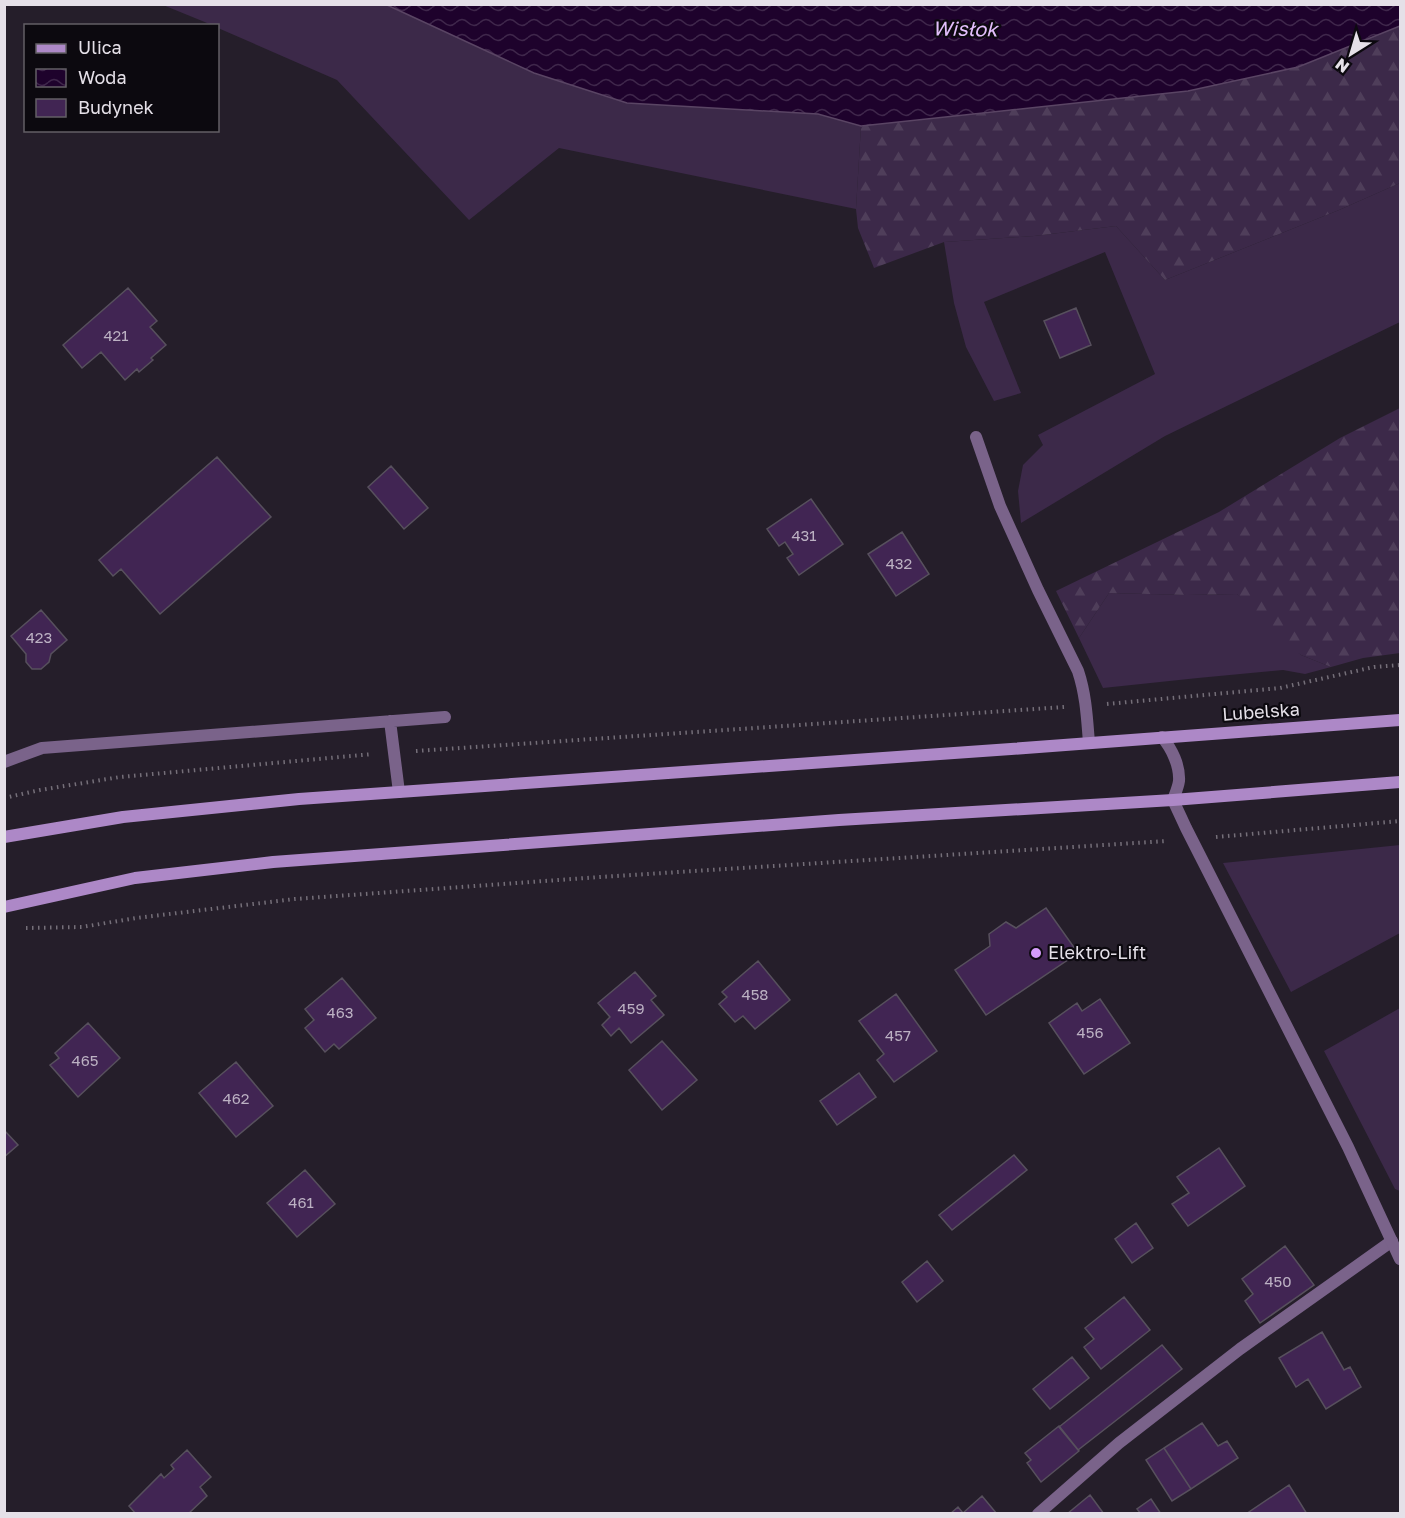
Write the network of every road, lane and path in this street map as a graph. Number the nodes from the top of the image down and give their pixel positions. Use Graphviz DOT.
graph roads {
  1 [pos="976,437"];
  2 [pos="1401,665"];
  3 [pos="1086,706"];
  4 [pos="445,717"];
  5 [pos="1401,720"];
  6 [pos="390,721"];
  7 [pos="1162,737"];
  8 [pos="1089,743"];
  9 [pos="394,752"];
  10 [pos="4,762"];
  11 [pos="1401,782"];
  12 [pos="399,792"];
  13 [pos="4,798"];
  14 [pos="1173,800"];
  15 [pos="1401,820"];
  16 [pos="4,837"];
  17 [pos="1191,839"];
  18 [pos="4,907"];
  19 [pos="19,928"];
  20 [pos="1392,1241"];
  21 [pos="1401,1259"];
  22 [pos="1038,1514"];
  1 -- 3 [label="street"];
  2 -- 3 [label="path"];
  3 -- 8 [label="street"];
  3 -- 9 [label="path"];
  4 -- 6 [label="street"];
  5 -- 7 [label="main road, Lubelska"];
  6 -- 9 [label="street"];
  6 -- 10 [label="street"];
  7 -- 8 [label="main road, Lubelska"];
  7 -- 14 [label="street"];
  8 -- 12 [label="main road, Lubelska"];
  9 -- 12 [label="street"];
  9 -- 13 [label="path"];
  11 -- 14 [label="main road"];
  12 -- 16 [label="main road, Lubelska"];
  14 -- 17 [label="street"];
  14 -- 18 [label="main road"];
  15 -- 17 [label="path"];
  17 -- 19 [label="path"];
  17 -- 20 [label="street"];
  20 -- 21 [label="street"];
  20 -- 22 [label="street"];
}
